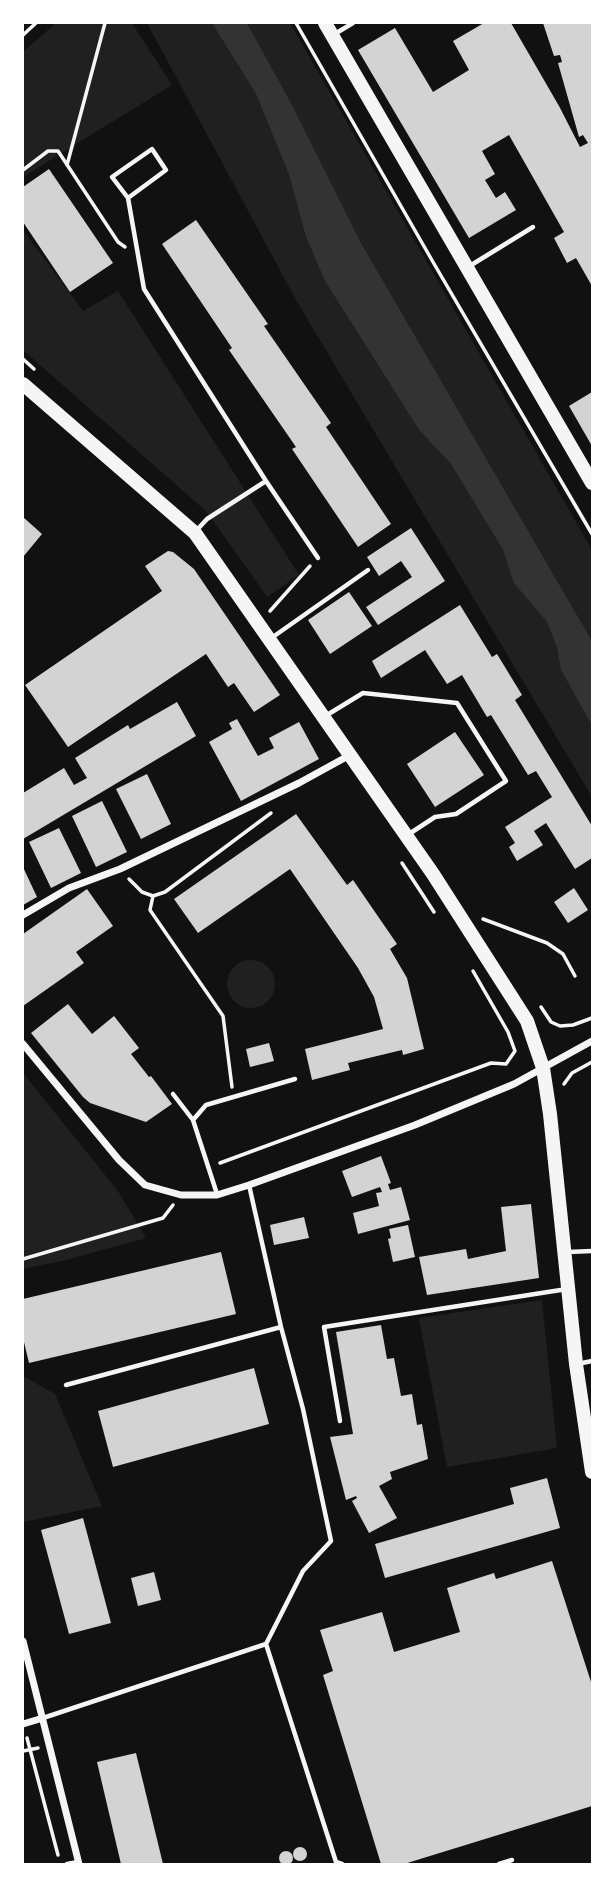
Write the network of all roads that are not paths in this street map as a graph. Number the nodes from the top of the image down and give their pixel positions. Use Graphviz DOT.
graph roads {
  1 [pos="353,23"];
  2 [pos="329,29"];
  3 [pos="128,198"];
  4 [pos="533,227"];
  5 [pos="467,268"];
  6 [pos="23,384"];
  7 [pos="266,481"];
  8 [pos="592,483"];
  9 [pos="195,533"];
  10 [pos="318,558"];
  11 [pos="368,570"];
  12 [pos="270,639"];
  13 [pos="324,717"];
  14 [pos="350,755"];
  15 [pos="407,836"];
  16 [pos="23,915"];
  17 [pos="592,1041"];
  18 [pos="23,1044"];
  19 [pos="543,1068"];
  20 [pos="295,1079"];
  21 [pos="173,1094"];
  22 [pos="193,1120"];
  23 [pos="249,1185"];
  24 [pos="217,1195"];
  25 [pos="592,1251"];
  26 [pos="564,1252"];
  27 [pos="568,1289"];
  28 [pos="281,1327"];
  29 [pos="592,1361"];
  30 [pos="576,1364"];
  31 [pos="66,1385"];
  32 [pos="340,1421"];
  33 [pos="592,1472"];
  34 [pos="23,1641"];
  35 [pos="266,1644"];
  36 [pos="43,1718"];
  37 [pos="23,1724"];
  38 [pos="512,1860"];
  39 [pos="79,1863"];
  40 [pos="67,1864"];
  41 [pos="342,1864"];
  42 [pos="499,1864"];
  1 -- 2 [label="lane"];
  2 -- 5 [label="main road"];
  3 -- 3 [label="lane"];
  3 -- 7 [label="lane"];
  4 -- 5 [label="lane"];
  5 -- 8 [label="main road"];
  6 -- 9 [label="main road"];
  7 -- 9 [label="lane"];
  7 -- 10 [label="lane"];
  9 -- 12 [label="main road"];
  11 -- 12 [label="lane"];
  12 -- 13 [label="main road"];
  13 -- 14 [label="main road"];
  13 -- 15 [label="lane"];
  14 -- 15 [label="main road"];
  14 -- 16 [label="street"];
  15 -- 19 [label="main road"];
  17 -- 19 [label="street"];
  18 -- 24 [label="street"];
  19 -- 23 [label="street"];
  19 -- 26 [label="main road"];
  20 -- 22 [label="lane"];
  21 -- 22 [label="lane"];
  22 -- 24 [label="lane"];
  23 -- 24 [label="street"];
  23 -- 28 [label="lane"];
  25 -- 26 [label="lane"];
  26 -- 27 [label="main road"];
  27 -- 30 [label="main road"];
  27 -- 32 [label="lane"];
  28 -- 31 [label="lane"];
  28 -- 35 [label="lane"];
  29 -- 30 [label="lane"];
  30 -- 33 [label="main road"];
  34 -- 36 [label="street"];
  35 -- 36 [label="lane"];
  35 -- 41 [label="lane"];
  36 -- 37 [label="street"];
  36 -- 39 [label="street"];
  38 -- 42 [label="lane"];
  39 -- 40 [label="lane"];
}
